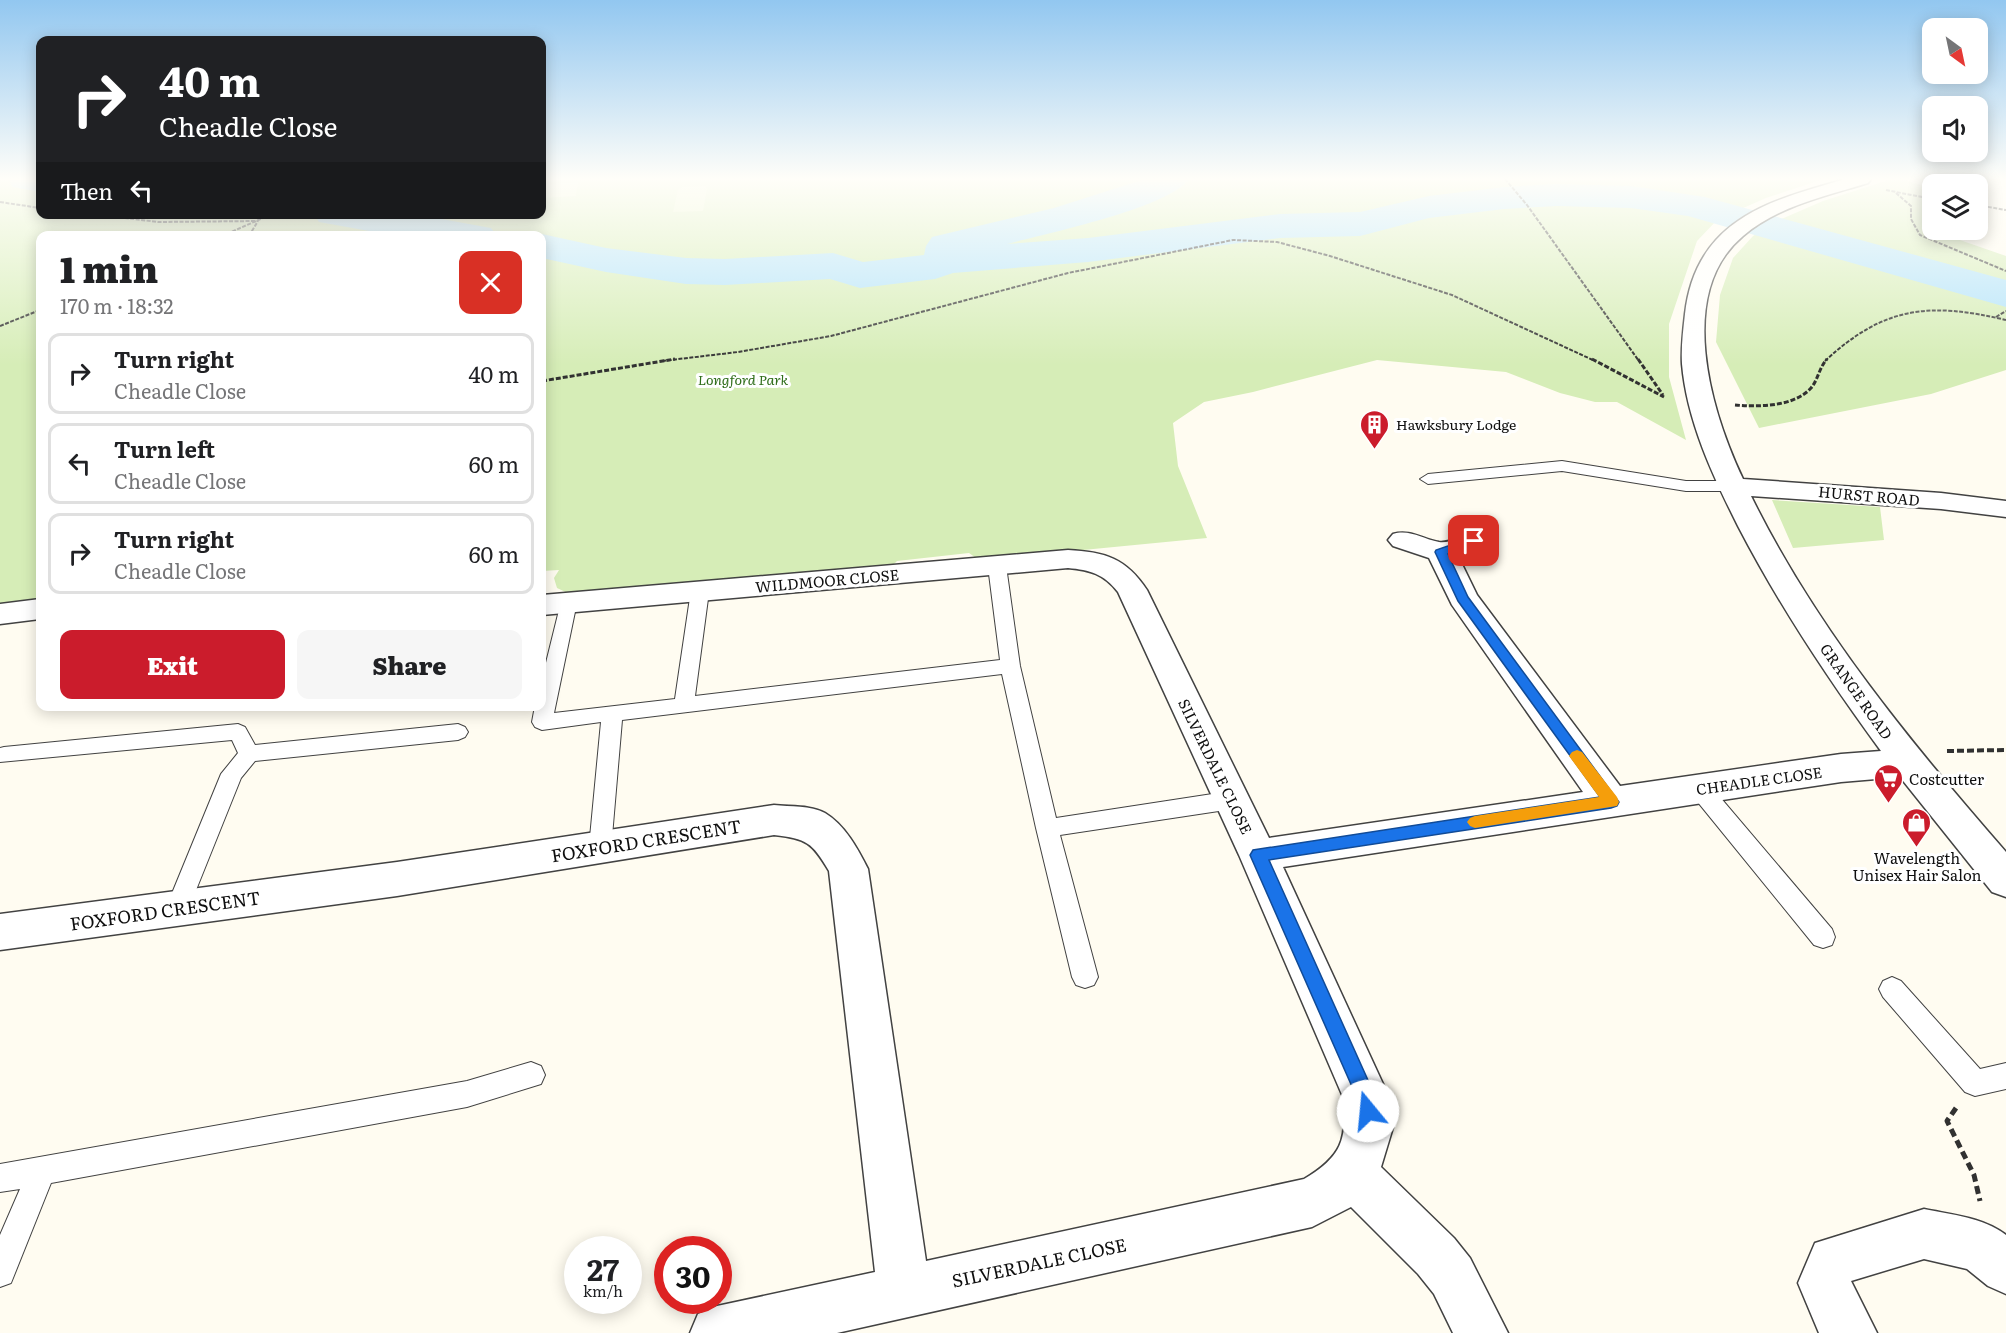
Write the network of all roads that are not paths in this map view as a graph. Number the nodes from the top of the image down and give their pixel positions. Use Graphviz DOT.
graph roads {
  1 [pos="1726,241"];
  2 [pos="1428,479"];
  3 [pos="1732,486"];
  4 [pos="2006,509"];
  5 [pos="1403,540"];
  6 [pos="1474,541"];
  7 [pos="1441,552"];
  8 [pos="997,566"];
  9 [pos="1111,566"];
  10 [pos="700,591"];
  11 [pos="555,603"];
  12 [pos="36,610"];
  13 [pos="0,615"];
  14 [pos="1010,666"];
  15 [pos="546,685"];
  16 [pos="684,705"];
  17 [pos="543,711"];
  18 [pos="612,714"];
  19 [pos="459,732"];
  20 [pos="249,754"];
  21 [pos="4,756"];
  22 [pos="1904,758"];
  23 [pos="1700,789"];
  24 [pos="1232,800"];
  25 [pos="1611,802"];
  26 [pos="1047,828"];
  27 [pos="600,848"];
  28 [pos="1258,855"];
  29 [pos="2006,880"];
  30 [pos="178,908"];
  31 [pos="0,932"];
  32 [pos="1823,937"];
  33 [pos="1085,978"];
  34 [pos="1892,989"];
  35 [pos="531,1075"];
  36 [pos="2006,1076"];
  37 [pos="42,1170"];
  38 [pos="1352,1172"];
  39 [pos="0,1178"];
  40 [pos="1992,1257"];
  41 [pos="0,1272"];
  42 [pos="904,1291"];
  43 [pos="717,1333"];
  44 [pos="1481,1333"];
  45 [pos="1850,1333"];
  1 -- 3 [label="street, GRANGE ROAD"];
  2 -- 3 [label="lane"];
  3 -- 4 [label="street, HURST ROAD"];
  3 -- 22 [label="street, GRANGE ROAD"];
  5 -- 7 [label="street"];
  6 -- 7 [label="street"];
  7 -- 25 [label="street"];
  8 -- 9 [label="street, WILDMOOR CLOSE"];
  8 -- 10 [label="street, WILDMOOR CLOSE"];
  8 -- 14 [label="lane"];
  9 -- 24 [label="street, SILVERDALE CLOSE"];
  10 -- 11 [label="street, WILDMOOR CLOSE"];
  10 -- 16 [label="lane"];
  11 -- 15 [label="lane"];
  12 -- 13 [label="street"];
  14 -- 16 [label="lane"];
  14 -- 26 [label="lane"];
  16 -- 18 [label="lane"];
  17 -- 18 [label="lane"];
  18 -- 27 [label="lane"];
  19 -- 20 [label="lane"];
  20 -- 21 [label="lane"];
  20 -- 30 [label="lane"];
  22 -- 23 [label="street, CHEADLE CLOSE"];
  22 -- 29 [label="street, GRANGE ROAD"];
  23 -- 25 [label="street, CHEADLE CLOSE"];
  23 -- 32 [label="lane"];
  24 -- 26 [label="lane"];
  24 -- 28 [label="street, SILVERDALE CLOSE"];
  25 -- 28 [label="street, CHEADLE CLOSE"];
  26 -- 33 [label="lane"];
  27 -- 30 [label="street, FOXFORD CRESCENT"];
  27 -- 42 [label="street, FOXFORD CRESCENT"];
  28 -- 38 [label="street, SILVERDALE CLOSE"];
  30 -- 31 [label="street, FOXFORD CRESCENT"];
  34 -- 36 [label="lane"];
  35 -- 37 [label="lane"];
  37 -- 39 [label="lane"];
  37 -- 41 [label="lane"];
  38 -- 42 [label="street, SILVERDALE CLOSE"];
  38 -- 44 [label="street"];
  40 -- 45 [label="street"];
  42 -- 43 [label="street, SILVERDALE CLOSE"];
}
